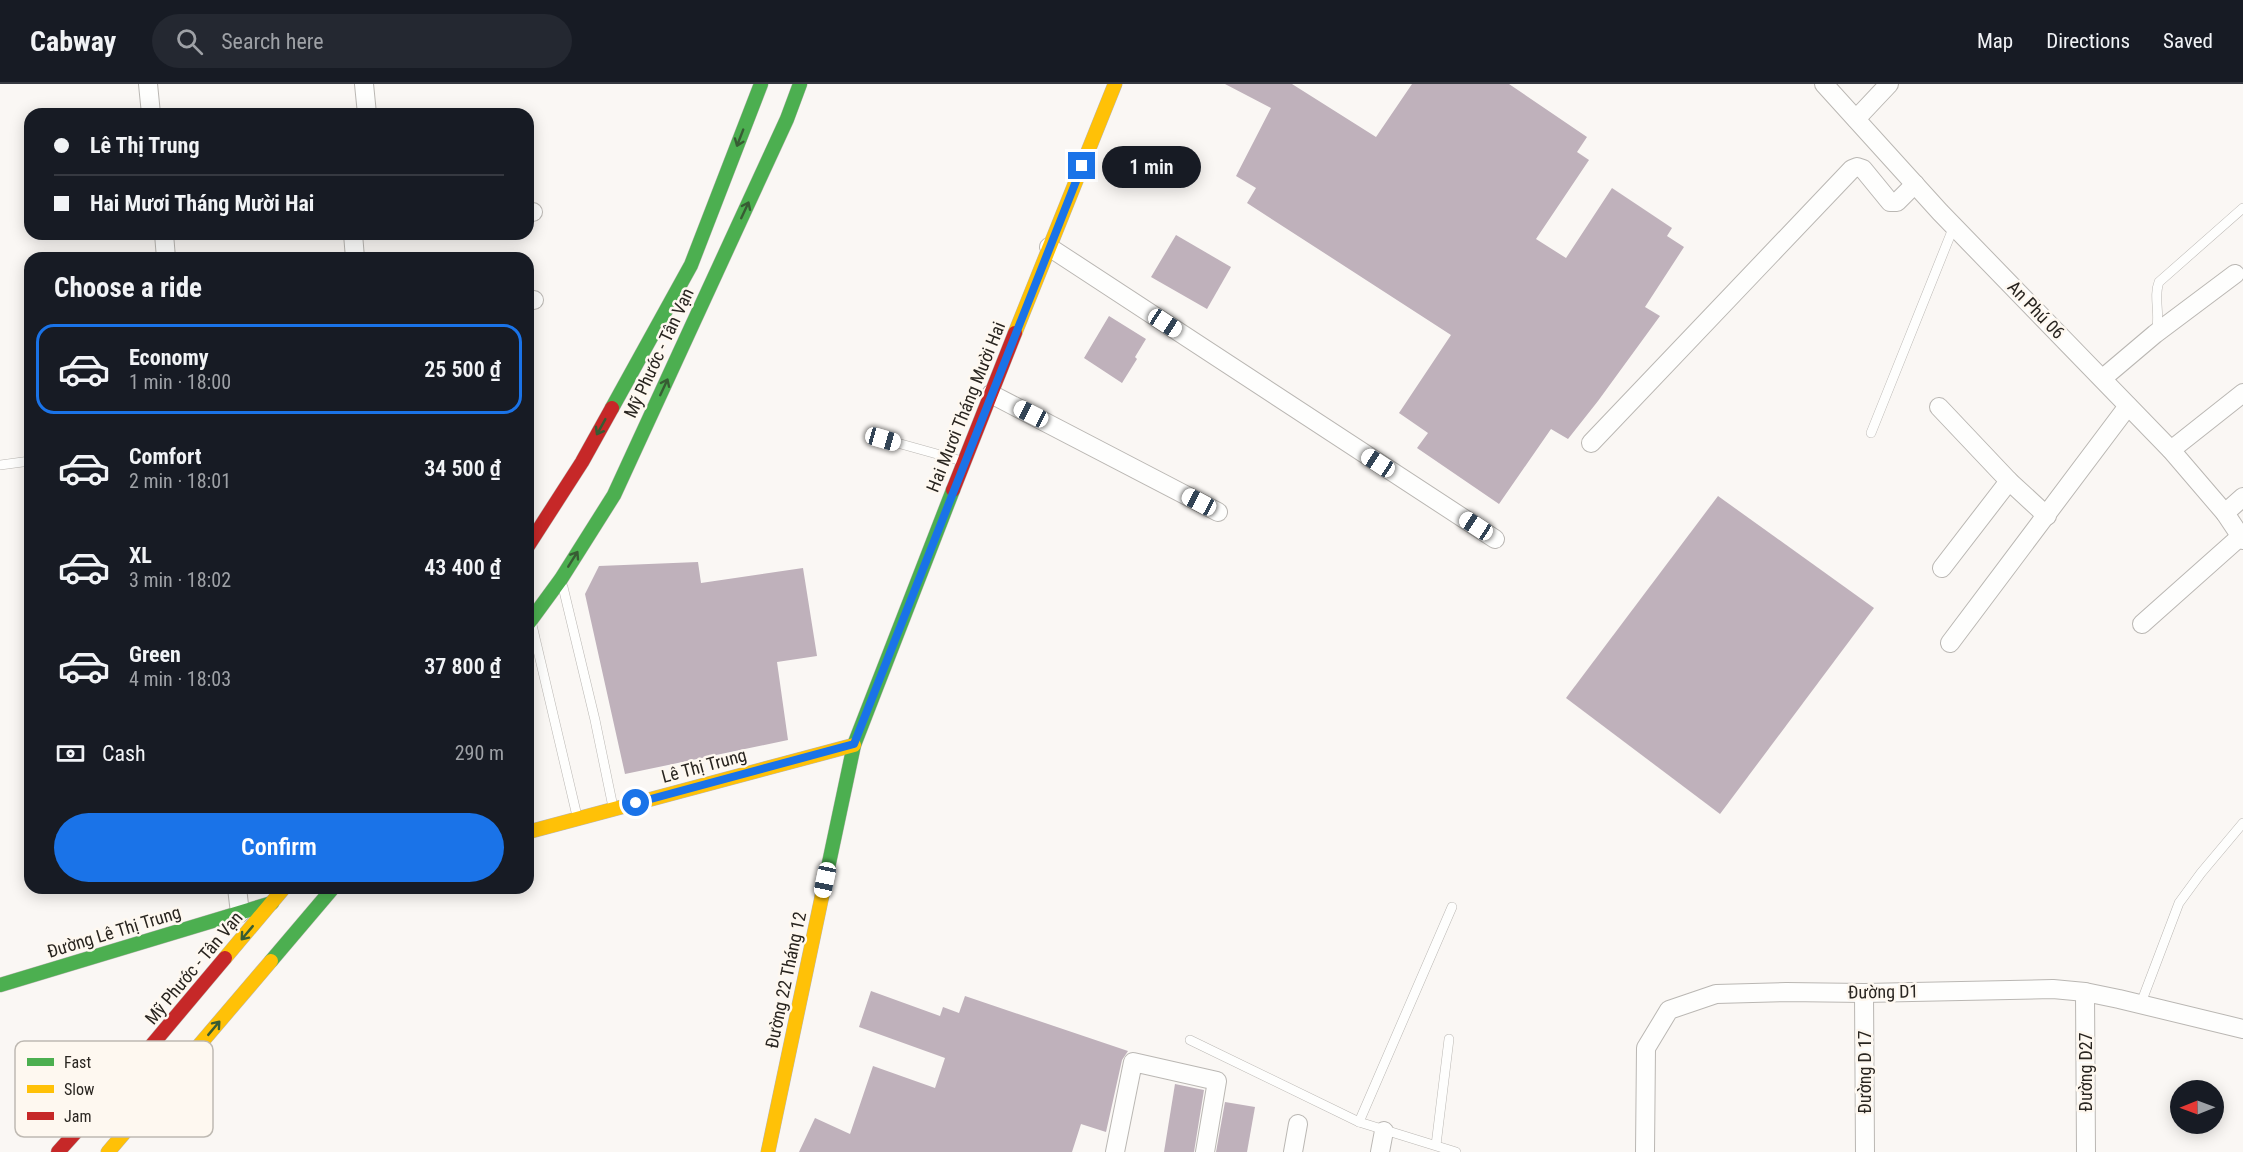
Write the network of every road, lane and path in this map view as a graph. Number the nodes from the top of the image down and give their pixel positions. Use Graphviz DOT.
graph roads {
  1 [pos="148,84"];
  2 [pos="364,84"];
  3 [pos="761,84"];
  4 [pos="800,84"];
  5 [pos="1115,84"];
  6 [pos="1824,84"];
  7 [pos="1888,84"];
  8 [pos="150,108"];
  9 [pos="366,108"];
  10 [pos="1856,119"];
  11 [pos="1915,184"];
  12 [pos="2243,208"];
  13 [pos="1954,226"];
  14 [pos="1049,247"];
  15 [pos="2235,274"];
  16 [pos="2155,334"];
  17 [pos="2103,378"];
  18 [pos="2243,393"];
  19 [pos="991,394"];
  20 [pos="2128,406"];
  21 [pos="1939,407"];
  22 [pos="1871,433"];
  23 [pos="883,439"];
  24 [pos="1591,443"];
  25 [pos="2171,450"];
  26 [pos="964,461"];
  27 [pos="24,462"];
  28 [pos="0,465"];
  29 [pos="2009,481"];
  30 [pos="2243,497"];
  31 [pos="1218,512"];
  32 [pos="2225,513"];
  33 [pos="2047,516"];
  34 [pos="534,537"];
  35 [pos="2242,538"];
  36 [pos="1495,539"];
  37 [pos="1942,568"];
  38 [pos="561,579"];
  39 [pos="534,616"];
  40 [pos="2142,624"];
  41 [pos="534,638"];
  42 [pos="1950,643"];
  43 [pos="854,744"];
  44 [pos="614,809"];
  45 [pos="578,818"];
  46 [pos="2243,824"];
  47 [pos="534,830"];
  48 [pos="238,894"];
  49 [pos="286,894"];
  50 [pos="328,894"];
  51 [pos="272,903"];
  52 [pos="1452,908"];
  53 [pos="240,913"];
  54 [pos="0,985"];
  55 [pos="2085,992"];
  56 [pos="1864,993"];
  57 [pos="2141,1003"];
  58 [pos="2243,1029"];
  59 [pos="1449,1039"];
  60 [pos="1190,1040"];
  61 [pos="155,1041"];
  62 [pos="203,1041"];
  63 [pos="1359,1122"];
  64 [pos="1298,1124"];
  65 [pos="1384,1131"];
  66 [pos="71,1137"];
  67 [pos="121,1137"];
  68 [pos="1436,1145"];
  69 [pos="58,1152"];
  70 [pos="108,1152"];
  71 [pos="768,1152"];
  72 [pos="1114,1152"];
  73 [pos="1205,1152"];
  74 [pos="1293,1152"];
  75 [pos="1380,1152"];
  76 [pos="1456,1152"];
  77 [pos="1645,1152"];
  78 [pos="1865,1152"];
  79 [pos="2086,1152"];
  1 -- 8 [label="street"];
  2 -- 9 [label="street"];
  3 -- 34 [label="main road, Mỹ Phước - Tân Vạn, one-way"];
  38 -- 4 [label="main road, Mỹ Phước - Tân Vạn, one-way"];
  5 -- 14 [label="main road, Hai Mươi Tháng Mười Hai"];
  6 -- 10 [label="street, An Phú 06"];
  7 -- 10 [label="street"];
  10 -- 11 [label="street, An Phú 06"];
  11 -- 13 [label="street, An Phú 06"];
  11 -- 24 [label="street"];
  12 -- 16 [label="lane"];
  13 -- 17 [label="street, An Phú 06"];
  13 -- 22 [label="lane"];
  14 -- 19 [label="main road, Hai Mươi Tháng Mười Hai"];
  14 -- 36 [label="street"];
  15 -- 16 [label="street"];
  16 -- 17 [label="street"];
  17 -- 20 [label="street, An Phú 06"];
  18 -- 25 [label="street"];
  19 -- 26 [label="main road, Hai Mươi Tháng Mười Hai"];
  19 -- 31 [label="street"];
  20 -- 25 [label="street, An Phú 06"];
  20 -- 33 [label="street"];
  21 -- 29 [label="street"];
  23 -- 26 [label="lane"];
  25 -- 32 [label="street, An Phú 06"];
  26 -- 43 [label="main road, Hai Mươi Tháng Mười Hai"];
  27 -- 28 [label="lane"];
  29 -- 33 [label="street"];
  29 -- 37 [label="street"];
  30 -- 32 [label="street"];
  32 -- 35 [label="street, An Phú 06"];
  33 -- 42 [label="street"];
  35 -- 40 [label="street"];
  38 -- 39 [label="main road, Mỹ Phước - Tân Vạn"];
  38 -- 44 [label="lane"];
  41 -- 45 [label="lane"];
  43 -- 44 [label="main road, Lê Thị Trung"];
  43 -- 71 [label="main road, Đường 22 Tháng 12"];
  44 -- 45 [label="main road, Lê Thị Trung"];
  45 -- 47 [label="main road, Lê Thị Trung"];
  46 -- 57 [label="lane"];
  48 -- 53 [label="street"];
  49 -- 51 [label="main road, Đường Lê Thị Trung"];
  62 -- 50 [label="main road, one-way"];
  51 -- 53 [label="main road, Đường Lê Thị Trung"];
  51 -- 61 [label="main road, Mỹ Phước - Tân Vạn, one-way"];
  52 -- 63 [label="lane"];
  53 -- 54 [label="main road, Đường Lê Thị Trung"];
  55 -- 56 [label="street, Đường D1"];
  55 -- 57 [label="street, Đường D1"];
  55 -- 79 [label="street, Đường D27"];
  56 -- 77 [label="street, Đường D1"];
  56 -- 78 [label="street, Đường D 17"];
  57 -- 58 [label="street, Đường D1"];
  59 -- 68 [label="lane"];
  60 -- 63 [label="lane"];
  63 -- 65 [label="lane"];
  64 -- 74 [label="street"];
  65 -- 68 [label="lane"];
  65 -- 75 [label="street"];
  66 -- 69 [label="main road, Mỹ Phước - Tân Vạn, one-way"];
  70 -- 67 [label="main road, one-way"];
  68 -- 76 [label="lane"];
  72 -- 73 [label="street"];
}
